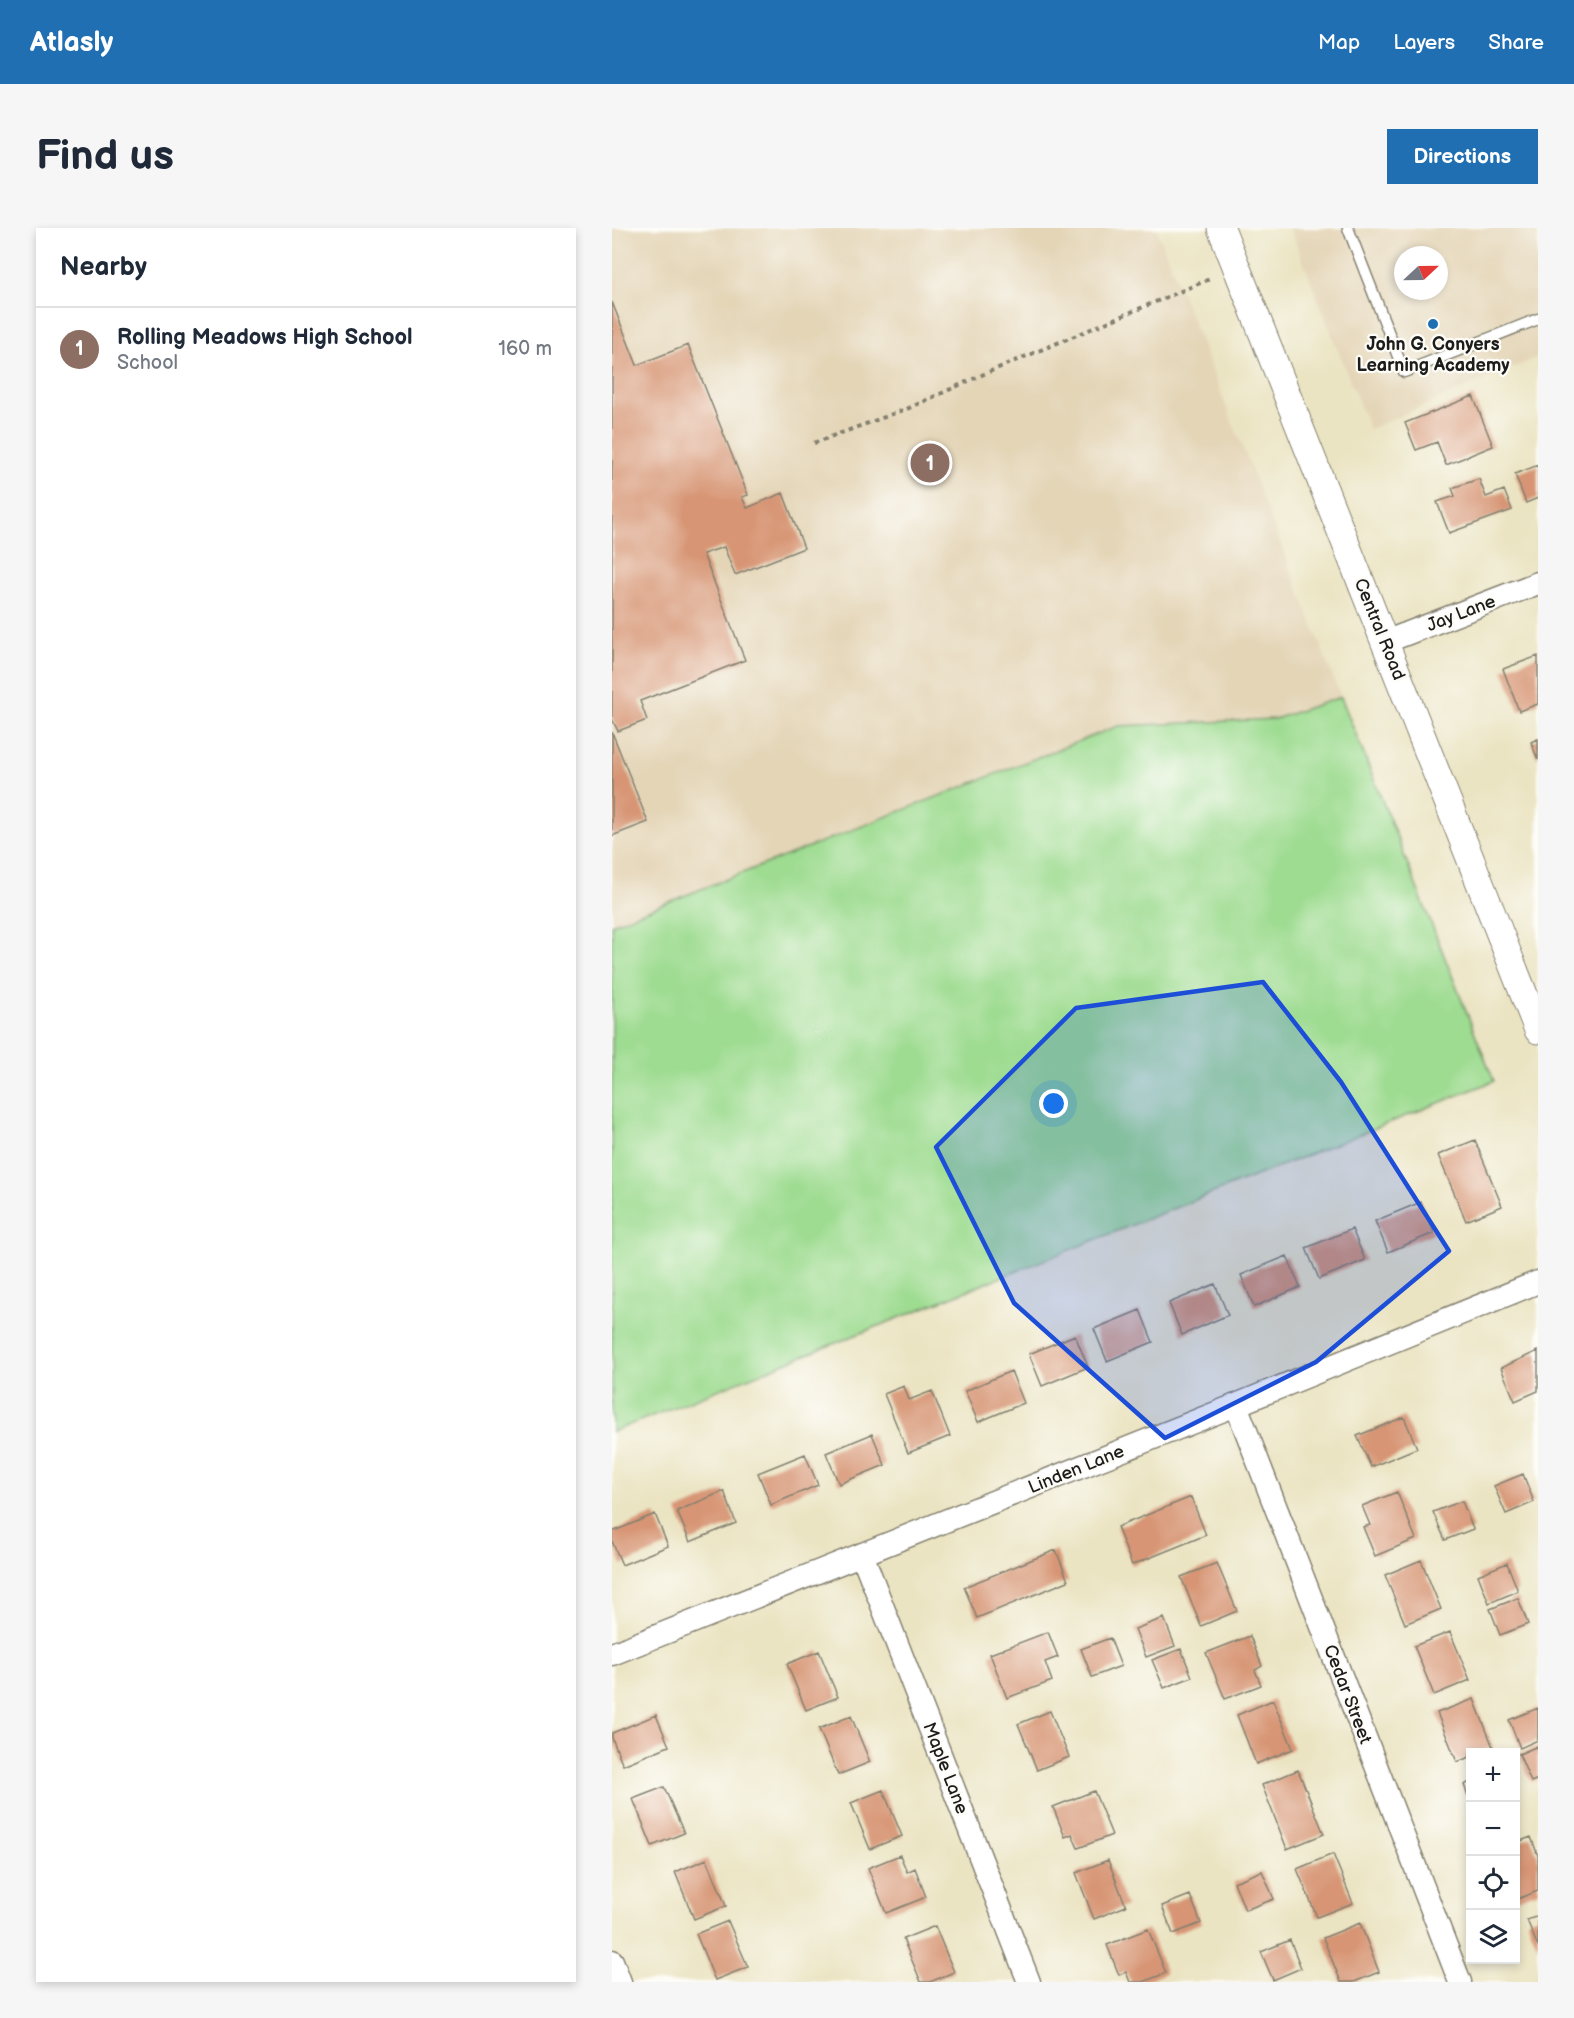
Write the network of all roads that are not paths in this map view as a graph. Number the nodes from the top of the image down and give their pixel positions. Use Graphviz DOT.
graph roads {
  1 [pos="1221,228"];
  2 [pos="1348,228"];
  3 [pos="1538,319"];
  4 [pos="1538,583"];
  5 [pos="1385,642"];
  6 [pos="1538,1030"];
  7 [pos="1538,1282"];
  8 [pos="1236,1405"];
  9 [pos="862,1554"];
  10 [pos="612,1654"];
  11 [pos="612,1961"];
  12 [pos="620,1982"];
  13 [pos="1029,1982"];
  14 [pos="1460,1982"];
  1 -- 5 [label="street, Central Road"];
  2 -- 3 [label="lane"];
  4 -- 5 [label="street, Jay Lane"];
  5 -- 6 [label="street, Central Road"];
  7 -- 8 [label="street, Linden Lane"];
  8 -- 9 [label="street, Linden Lane"];
  8 -- 14 [label="street, Cedar Street"];
  9 -- 10 [label="street, Linden Lane"];
  9 -- 13 [label="street, Maple Lane"];
  11 -- 12 [label="street"];
}
